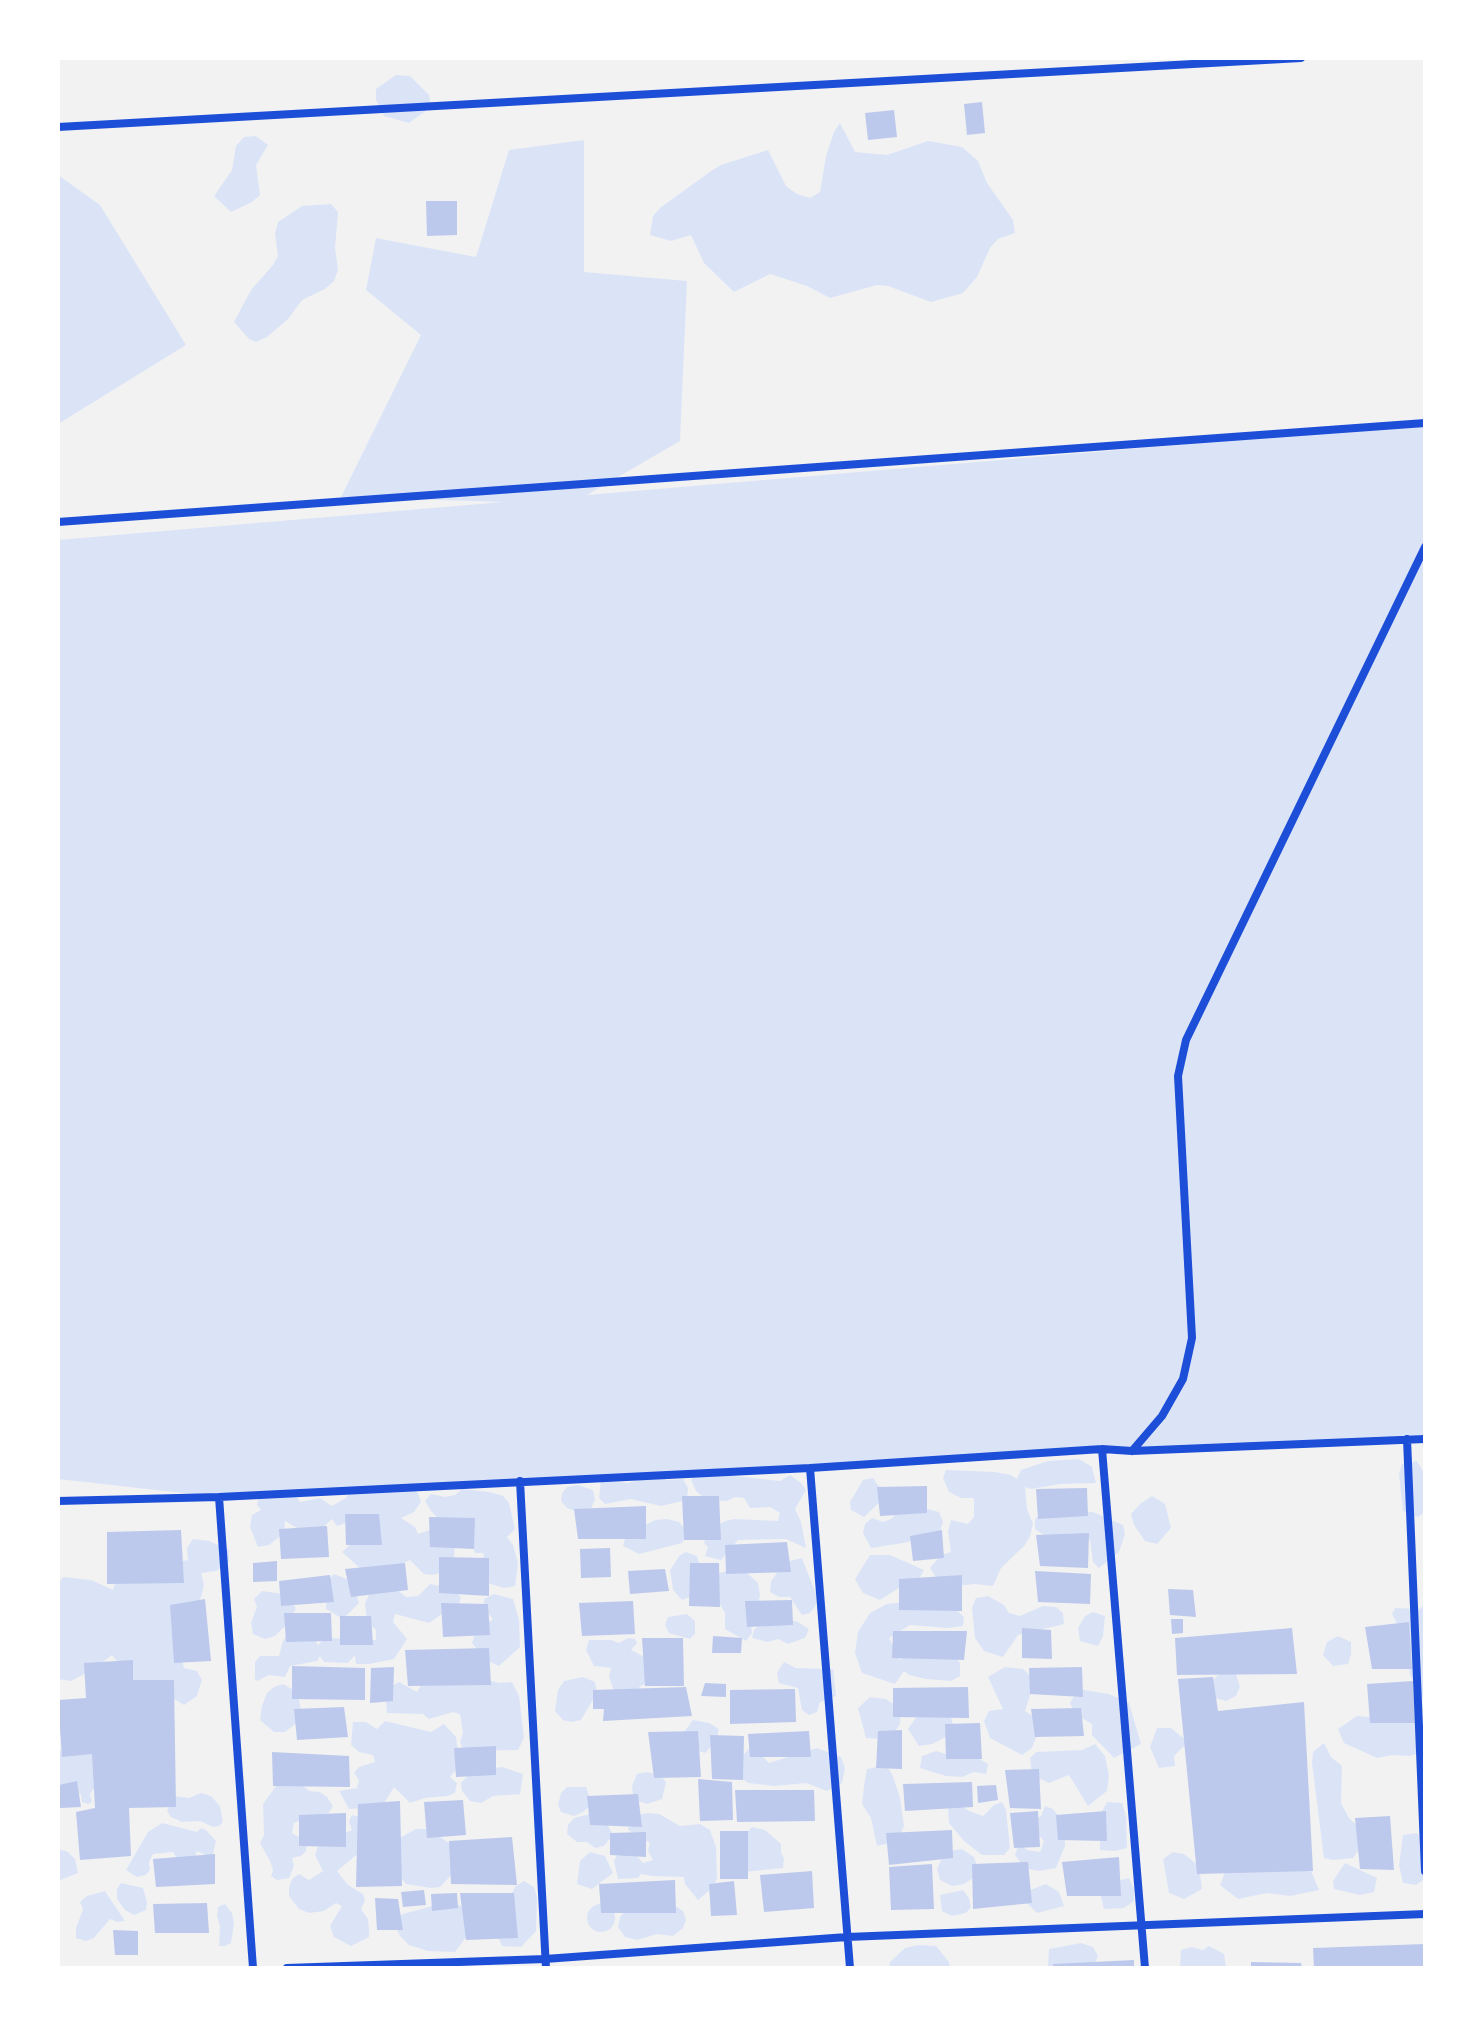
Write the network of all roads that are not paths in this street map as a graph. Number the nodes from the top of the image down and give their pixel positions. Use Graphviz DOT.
graph roads {
  1 [pos="1301,58"];
  2 [pos="58,127"];
  3 [pos="1425,423"];
  4 [pos="58,522"];
  5 [pos="1425,547"];
  6 [pos="1407,1439"];
  7 [pos="1425,1439"];
  8 [pos="1102,1449"];
  9 [pos="1132,1451"];
  10 [pos="810,1468"];
  11 [pos="520,1481"];
  12 [pos="219,1497"];
  13 [pos="58,1501"];
  14 [pos="1425,1871"];
  15 [pos="1425,1914"];
  16 [pos="1141,1926"];
  17 [pos="847,1937"];
  18 [pos="546,1964"];
  19 [pos="253,1968"];
  20 [pos="287,1968"];
  21 [pos="850,1968"];
  22 [pos="1145,1968"];
  1 -- 2 [label="street"];
  3 -- 4 [label="street"];
  5 -- 9 [label="street"];
  6 -- 7 [label="street"];
  6 -- 9 [label="street"];
  6 -- 14 [label="street"];
  8 -- 9 [label="street"];
  8 -- 10 [label="street"];
  8 -- 16 [label="street"];
  10 -- 11 [label="street"];
  10 -- 17 [label="street"];
  11 -- 12 [label="street"];
  11 -- 18 [label="street"];
  12 -- 13 [label="street"];
  12 -- 19 [label="street"];
  15 -- 16 [label="street"];
  16 -- 17 [label="street"];
  16 -- 22 [label="street"];
  17 -- 18 [label="street"];
  17 -- 21 [label="street"];
  18 -- 20 [label="street"];
}
